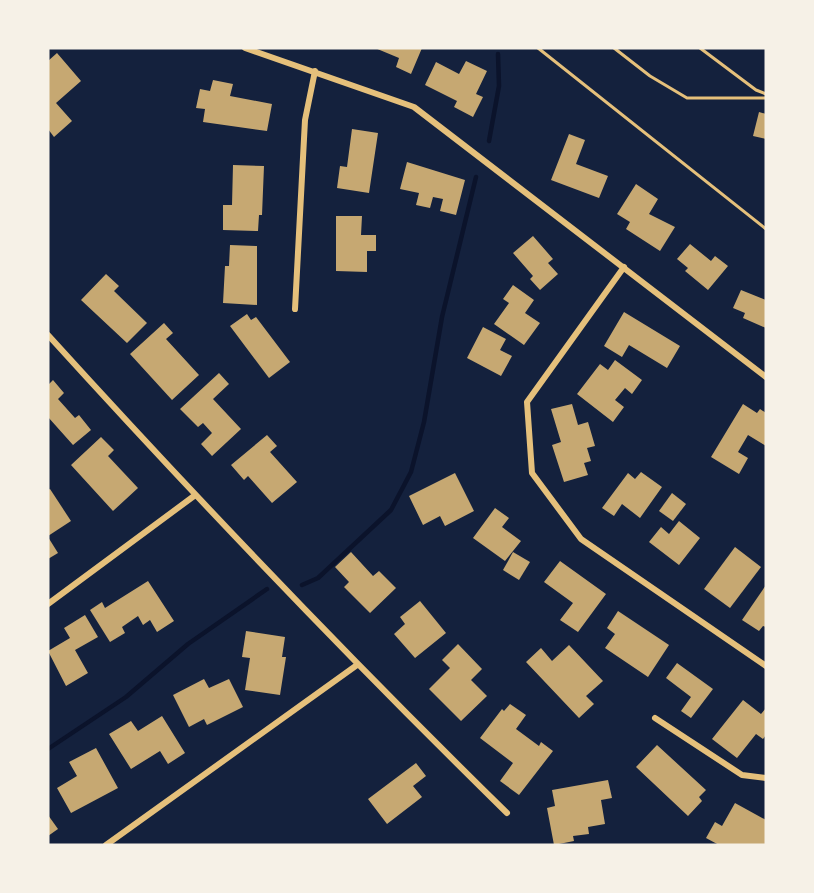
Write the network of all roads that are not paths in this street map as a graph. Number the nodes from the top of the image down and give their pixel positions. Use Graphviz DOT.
graph roads {
  1 [pos="245,48"];
  2 [pos="315,71"];
  3 [pos="624,267"];
  4 [pos="295,309"];
  5 [pos="48,335"];
  6 [pos="766,377"];
  7 [pos="194,496"];
  8 [pos="48,604"];
  9 [pos="357,665"];
  10 [pos="766,666"];
  11 [pos="655,718"];
  12 [pos="766,777"];
  13 [pos="507,813"];
  14 [pos="106,845"];
  1 -- 2 [label="street"];
  2 -- 3 [label="street"];
  2 -- 4 [label="street"];
  3 -- 6 [label="street"];
  3 -- 10 [label="street"];
  5 -- 7 [label="street"];
  7 -- 8 [label="street"];
  7 -- 9 [label="street"];
  9 -- 13 [label="street"];
  9 -- 14 [label="street"];
  11 -- 12 [label="street"];
}
